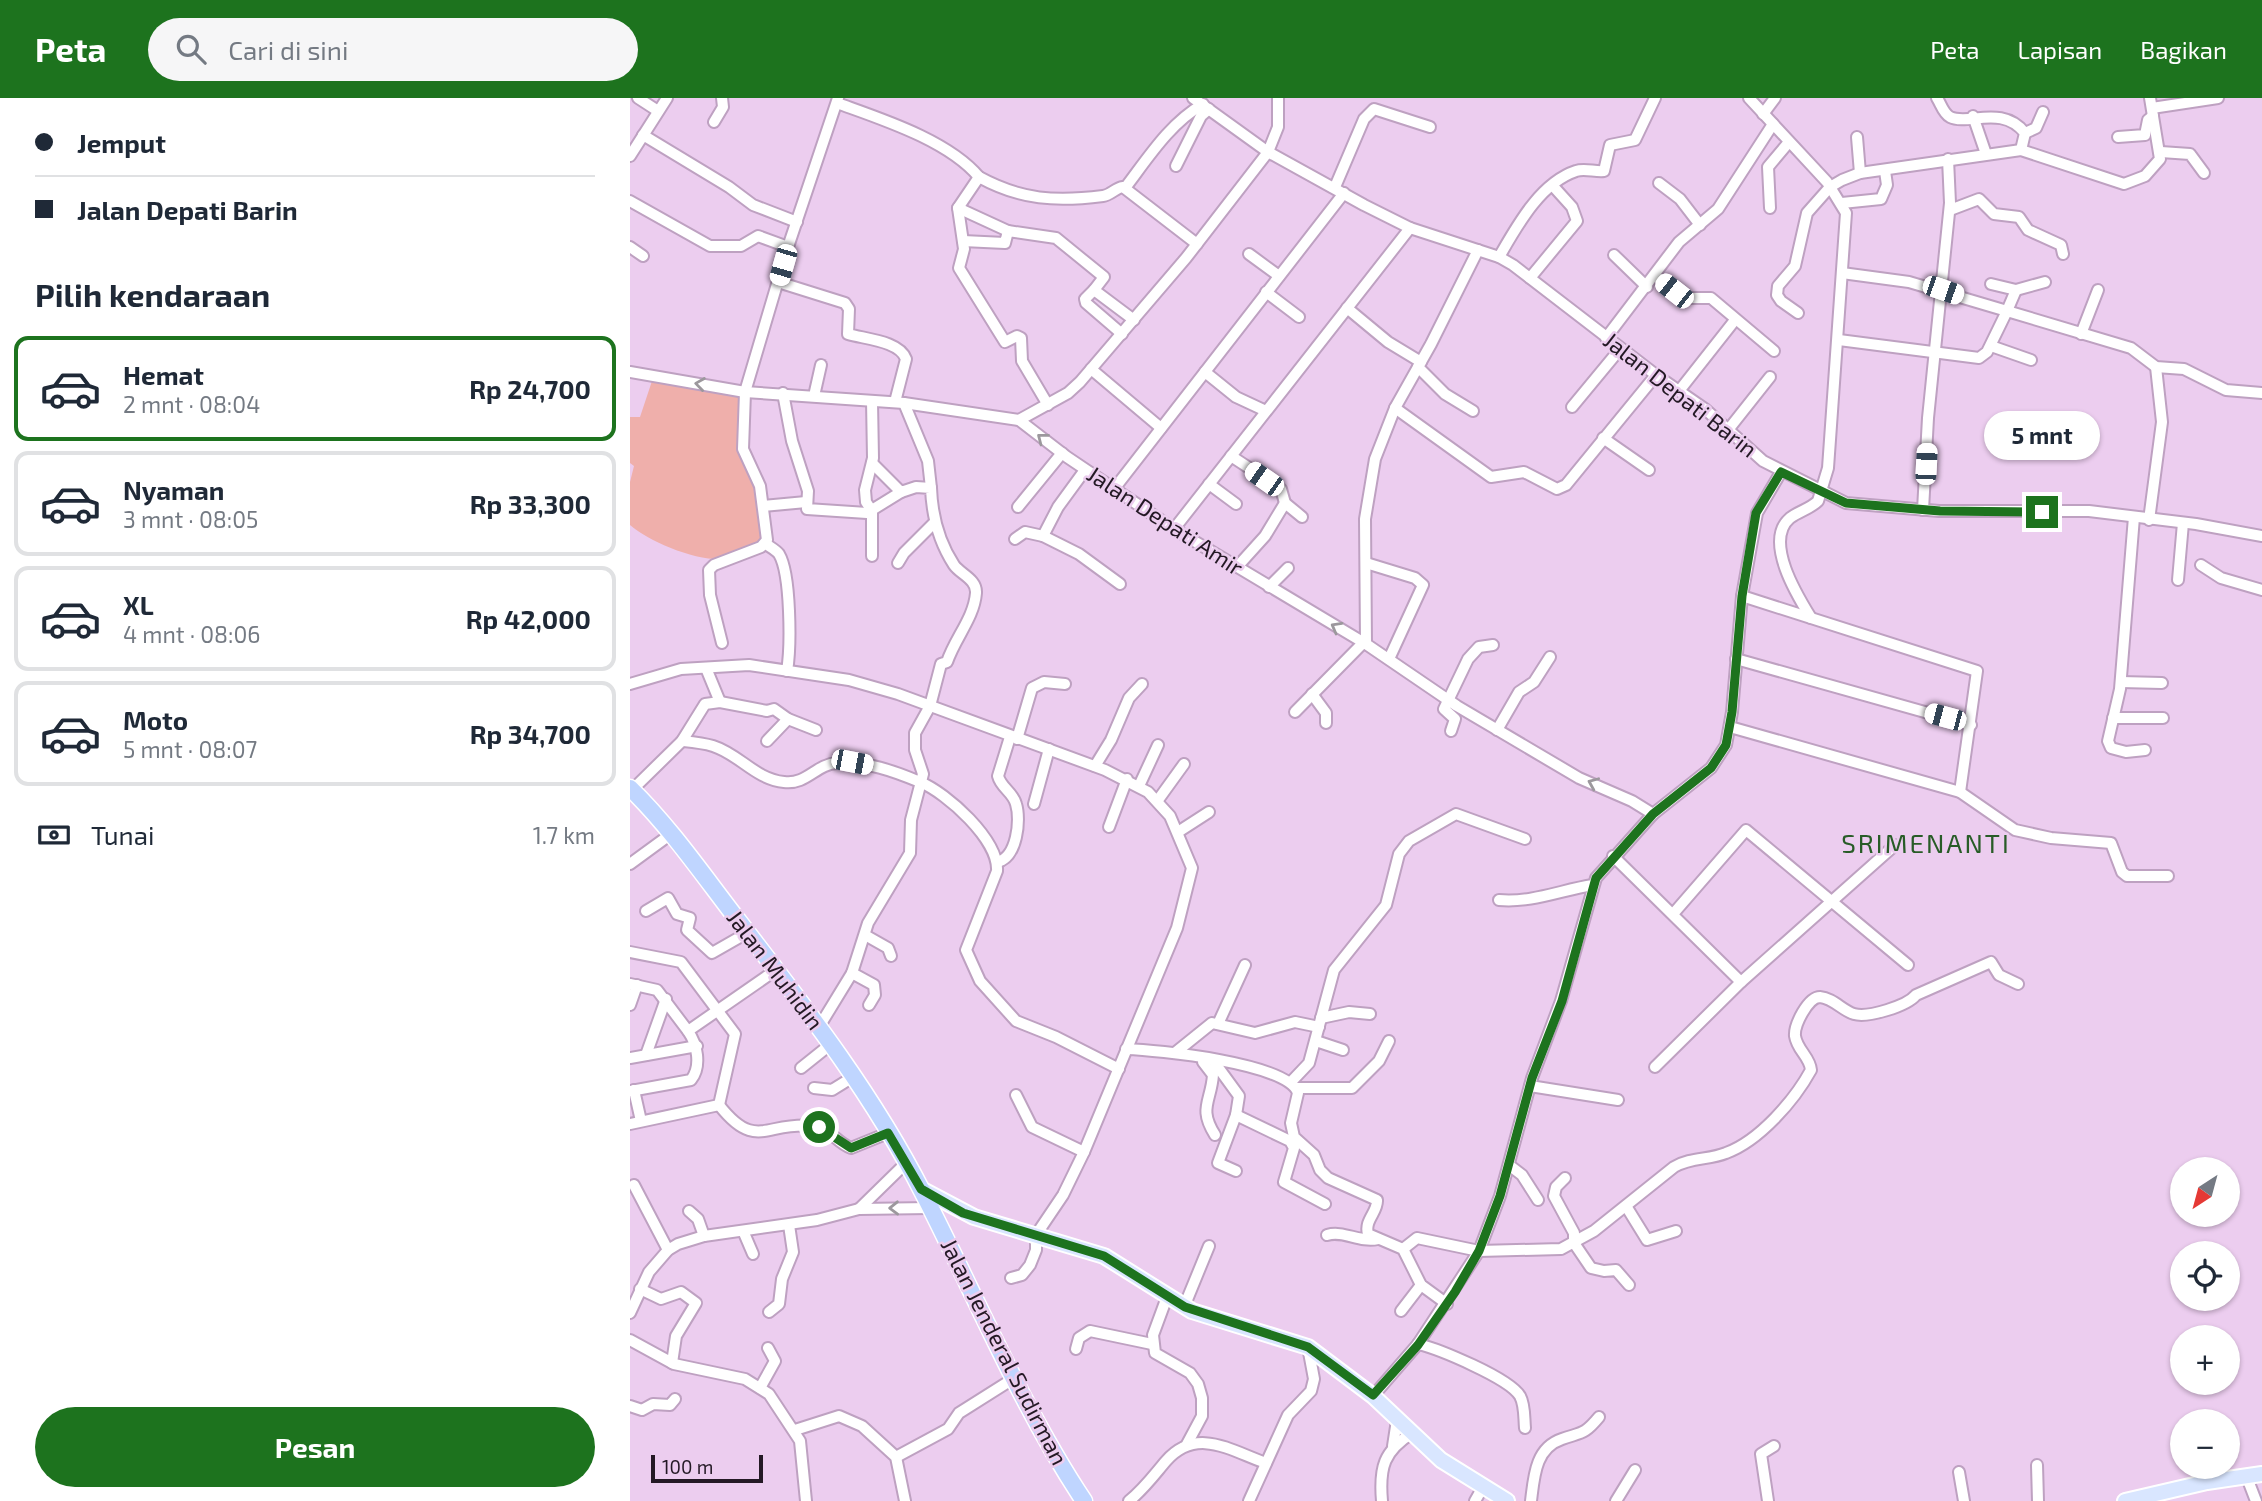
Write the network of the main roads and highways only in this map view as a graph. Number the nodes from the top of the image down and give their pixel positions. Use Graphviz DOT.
graph roads {
  1 [pos="631,789"];
  2 [pos="905,1164"];
  3 [pos="921,1189"];
  4 [pos="963,1213"];
  5 [pos="939,1226"];
  6 [pos="2262,1474"];
  7 [pos="1084,1501"];
  8 [pos="1507,1501"];
  9 [pos="2125,1501"];
  1 -- 2 [label="highway, Jalan Muhidin"];
  2 -- 3 [label="highway, Jalan Jenderal Sudirman"];
  3 -- 4 [label="main road"];
  3 -- 5 [label="highway, Jalan Jenderal Sudirman"];
  4 -- 5 [label="main road"];
  4 -- 8 [label="main road"];
  5 -- 7 [label="highway, Jalan Jenderal Sudirman"];
  6 -- 9 [label="main road"];
}
